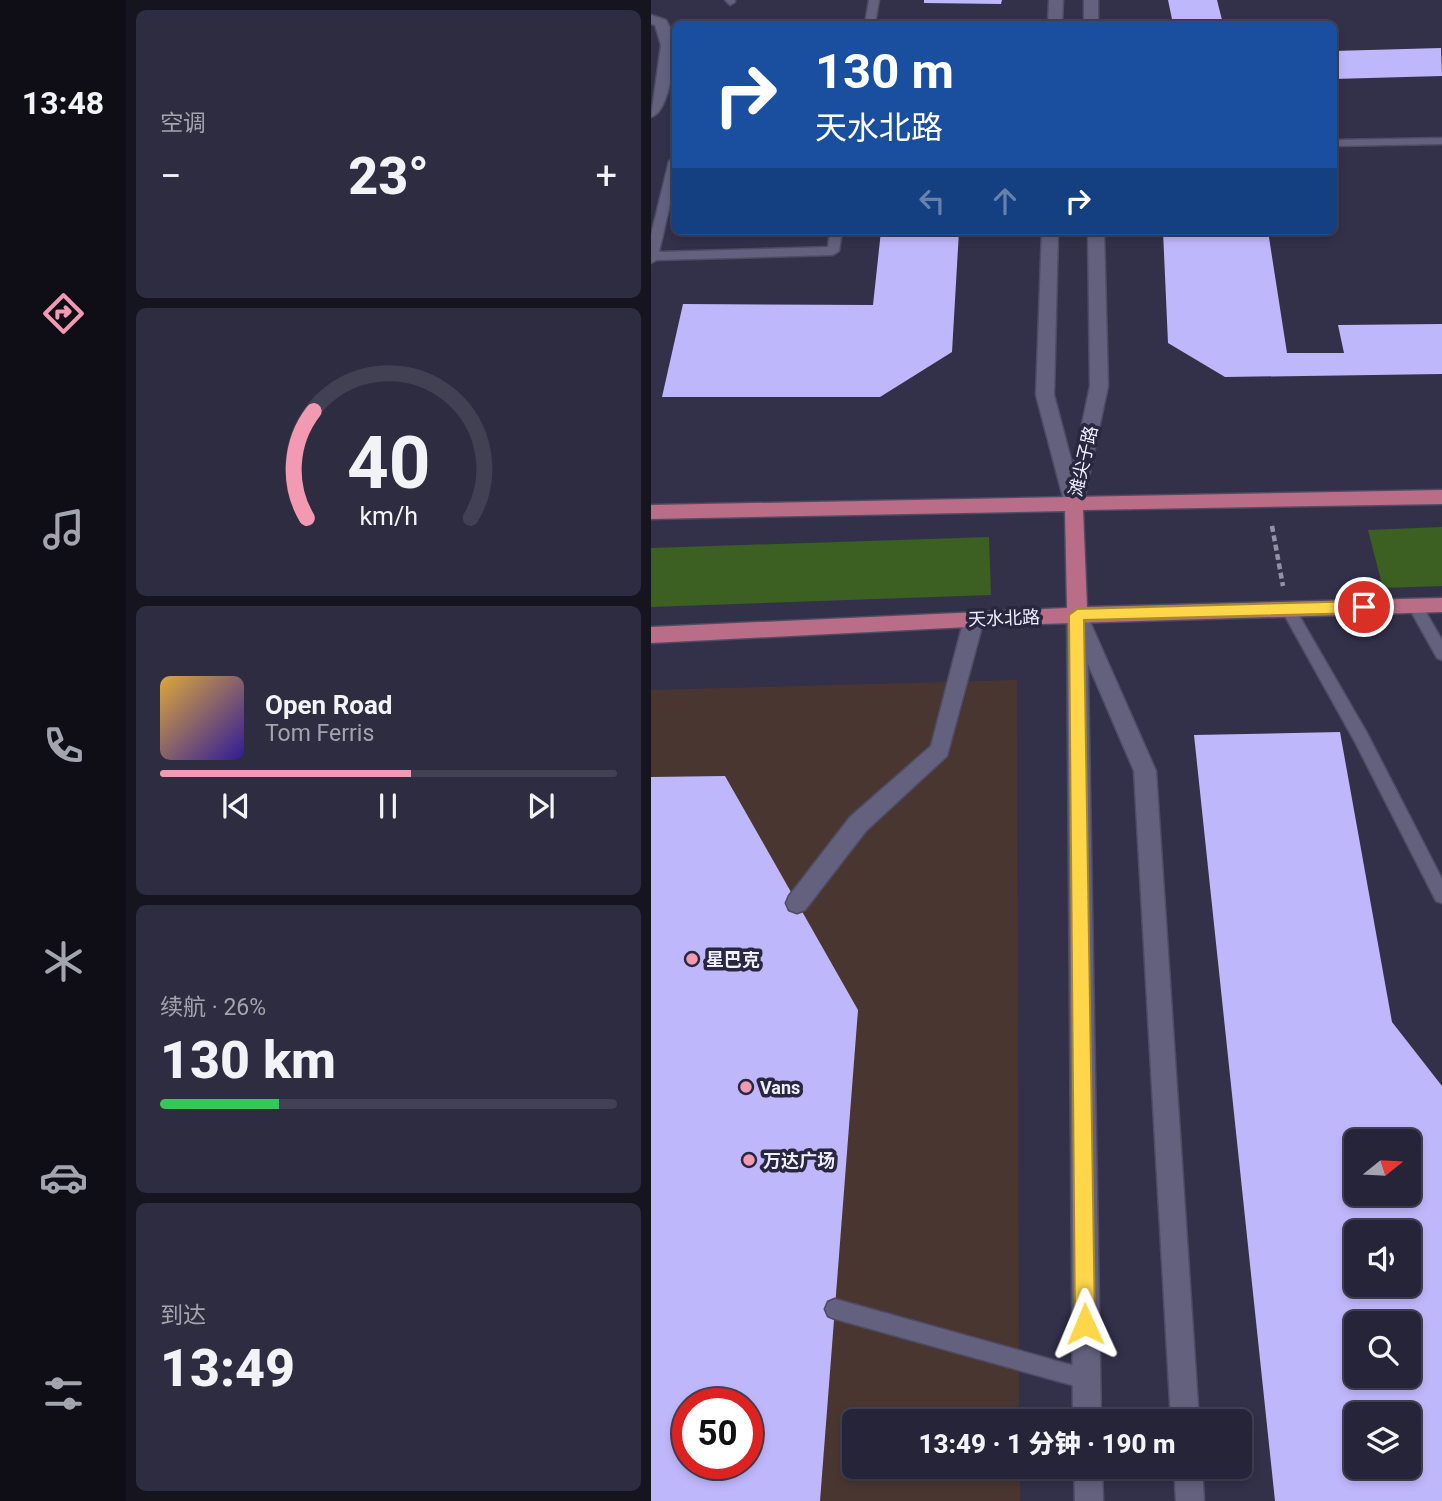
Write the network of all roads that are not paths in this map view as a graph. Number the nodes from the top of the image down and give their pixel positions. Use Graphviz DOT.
graph roads {
  1 [pos="874,0"];
  2 [pos="1056,0"];
  3 [pos="1091,0"];
  4 [pos="651,19"];
  5 [pos="870,21"];
  6 [pos="1055,21"];
  7 [pos="1091,21"];
  8 [pos="651,113"];
  9 [pos="1442,141"];
  10 [pos="1337,143"];
  11 [pos="672,173"];
  12 [pos="835,235"];
  13 [pos="1049,235"];
  14 [pos="1096,235"];
  15 [pos="651,258"];
  16 [pos="1442,497"];
  17 [pos="1074,505"];
  18 [pos="651,512"];
  19 [pos="1442,605"];
  20 [pos="1415,606"];
  21 [pos="1288,609"];
  22 [pos="1077,615"];
  23 [pos="974,619"];
  24 [pos="651,635"];
  25 [pos="1442,654"];
  26 [pos="1442,896"];
  27 [pos="797,903"];
  28 [pos="835,1309"];
  29 [pos="1086,1379"];
  30 [pos="1087,1409"];
  31 [pos="1184,1409"];
  32 [pos="1088,1479"];
  33 [pos="1189,1479"];
  34 [pos="1089,1501"];
  35 [pos="1190,1501"];
  1 -- 5 [label="lane"];
  2 -- 6 [label="street"];
  3 -- 7 [label="street"];
  4 -- 8 [label="street"];
  9 -- 10 [label="lane"];
  11 -- 15 [label="lane"];
  12 -- 15 [label="lane"];
  13 -- 17 [label="street, 滩尖子路"];
  14 -- 17 [label="street, 滩尖子路"];
  16 -- 17 [label="main road"];
  17 -- 18 [label="main road"];
  17 -- 22 [label="main road"];
  19 -- 20 [label="main road, 天水北路"];
  20 -- 21 [label="main road, 天水北路"];
  20 -- 25 [label="lane"];
  21 -- 22 [label="main road, 天水北路"];
  21 -- 26 [label="lane"];
  22 -- 23 [label="main road, 天水北路"];
  22 -- 29 [label="street"];
  22 -- 31 [label="street"];
  23 -- 24 [label="main road, 天水北路"];
  23 -- 27 [label="street"];
  28 -- 29 [label="lane"];
  29 -- 30 [label="street"];
  32 -- 34 [label="street"];
  33 -- 35 [label="street"];
}
